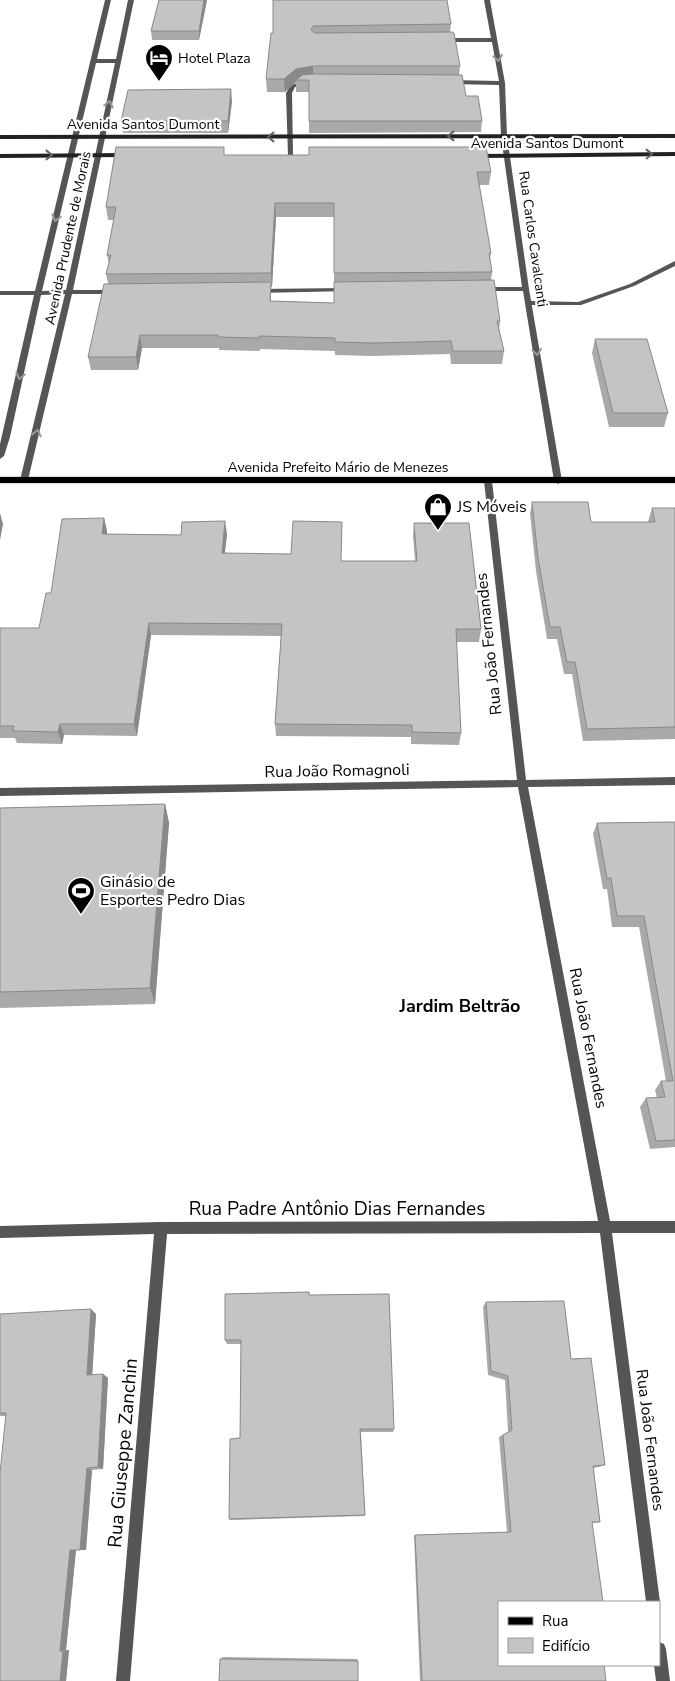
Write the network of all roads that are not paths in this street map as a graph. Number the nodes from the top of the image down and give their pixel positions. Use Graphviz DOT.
graph roads {
  1 [pos="108,0"];
  2 [pos="131,0"];
  3 [pos="487,0"];
  4 [pos="434,40"];
  5 [pos="494,40"];
  6 [pos="94,61"];
  7 [pos="118,61"];
  8 [pos="313,82"];
  9 [pos="442,82"];
  10 [pos="502,82"];
  11 [pos="504,136"];
  12 [pos="675,136"];
  13 [pos="0,137"];
  14 [pos="75,137"];
  15 [pos="102,137"];
  16 [pos="290,137"];
  17 [pos="675,154"];
  18 [pos="71,155"];
  19 [pos="98,155"];
  20 [pos="137,155"];
  21 [pos="0,156"];
  22 [pos="280,156"];
  23 [pos="290,156"];
  24 [pos="300,156"];
  25 [pos="468,156"];
  26 [pos="508,156"];
  27 [pos="675,263"];
  28 [pos="526,289"];
  29 [pos="357,290"];
  30 [pos="477,290"];
  31 [pos="248,291"];
  32 [pos="38,292"];
  33 [pos="69,292"];
  34 [pos="119,292"];
  35 [pos="0,293"];
  36 [pos="530,303"];
  37 [pos="0,456"];
  38 [pos="0,480"];
  39 [pos="24,480"];
  40 [pos="675,480"];
  41 [pos="488,481"];
  42 [pos="558,481"];
  43 [pos="675,782"];
  44 [pos="522,783"];
  45 [pos="0,792"];
  46 [pos="605,1227"];
  47 [pos="675,1227"];
  48 [pos="161,1228"];
  49 [pos="0,1232"];
  50 [pos="653,1601"];
  51 [pos="660,1658"];
  52 [pos="123,1681"];
  53 [pos="663,1681"];
  1 -- 6 [label="street, Avenida Prudente de Morais"];
  2 -- 7 [label="street, Avenida Prudente de Morais"];
  3 -- 5 [label="street, Rua Carlos Cavalcanti"];
  4 -- 5 [label="street"];
  5 -- 10 [label="street, Rua Carlos Cavalcanti, one-way"];
  6 -- 7 [label="street"];
  6 -- 14 [label="street, Avenida Prudente de Morais"];
  15 -- 7 [label="street, Avenida Prudente de Morais, one-way"];
  8 -- 16 [label="street"];
  9 -- 10 [label="street"];
  10 -- 11 [label="street, Rua Carlos Cavalcanti"];
  11 -- 12 [label="main road, Avenida Santos Dumont"];
  11 -- 16 [label="main road, Avenida Santos Dumont, one-way"];
  11 -- 26 [label="street, Rua Carlos Cavalcanti"];
  13 -- 14 [label="main road, Avenida Santos Dumont"];
  14 -- 15 [label="main road, Avenida Santos Dumont"];
  14 -- 18 [label="street, Avenida Prudente de Morais"];
  16 -- 15 [label="main road, Avenida Santos Dumont, one-way"];
  15 -- 19 [label="street, Avenida Prudente de Morais"];
  16 -- 23 [label="street"];
  26 -- 17 [label="main road, Avenida Santos Dumont, one-way"];
  18 -- 19 [label="main road, Avenida Santos Dumont"];
  21 -- 18 [label="main road, Avenida Santos Dumont, one-way"];
  18 -- 32 [label="street, Avenida Prudente de Morais, one-way"];
  19 -- 20 [label="main road, Avenida Santos Dumont"];
  19 -- 33 [label="street, Avenida Prudente de Morais"];
  22 -- 23 [label="main road"];
  23 -- 24 [label="main road"];
  25 -- 26 [label="main road, Avenida Santos Dumont"];
  26 -- 28 [label="street, Rua Carlos Cavalcanti"];
  27 -- 36 [label="street"];
  28 -- 30 [label="street"];
  28 -- 36 [label="street, Rua Carlos Cavalcanti"];
  29 -- 31 [label="street"];
  32 -- 33 [label="street"];
  32 -- 35 [label="street"];
  32 -- 37 [label="street, Avenida Prudente de Morais, one-way"];
  33 -- 34 [label="street"];
  39 -- 33 [label="street, Avenida Prudente de Morais, one-way"];
  36 -- 42 [label="street, Rua Carlos Cavalcanti, one-way"];
  38 -- 39 [label="main road, Avenida Prefeito Mário de Menezes"];
  39 -- 41 [label="main road, Avenida Prefeito Mário de Menezes"];
  40 -- 42 [label="main road, Avenida Prefeito Mário de Menezes"];
  41 -- 42 [label="main road, Avenida Prefeito Mário de Menezes"];
  41 -- 44 [label="street, Rua João Fernandes"];
  43 -- 44 [label="street, Rua João Romagnoli"];
  44 -- 45 [label="street, Rua João Romagnoli"];
  44 -- 46 [label="street, Rua João Fernandes"];
  46 -- 47 [label="street, Rua Padre Antônio Dias Fernandes"];
  46 -- 48 [label="street, Rua Padre Antônio Dias Fernandes"];
  46 -- 50 [label="street, Rua João Fernandes"];
  48 -- 49 [label="street, Rua Padre Antônio Dias Fernandes"];
  48 -- 52 [label="street, Rua Giuseppe Zanchin"];
  51 -- 53 [label="street"];
}
